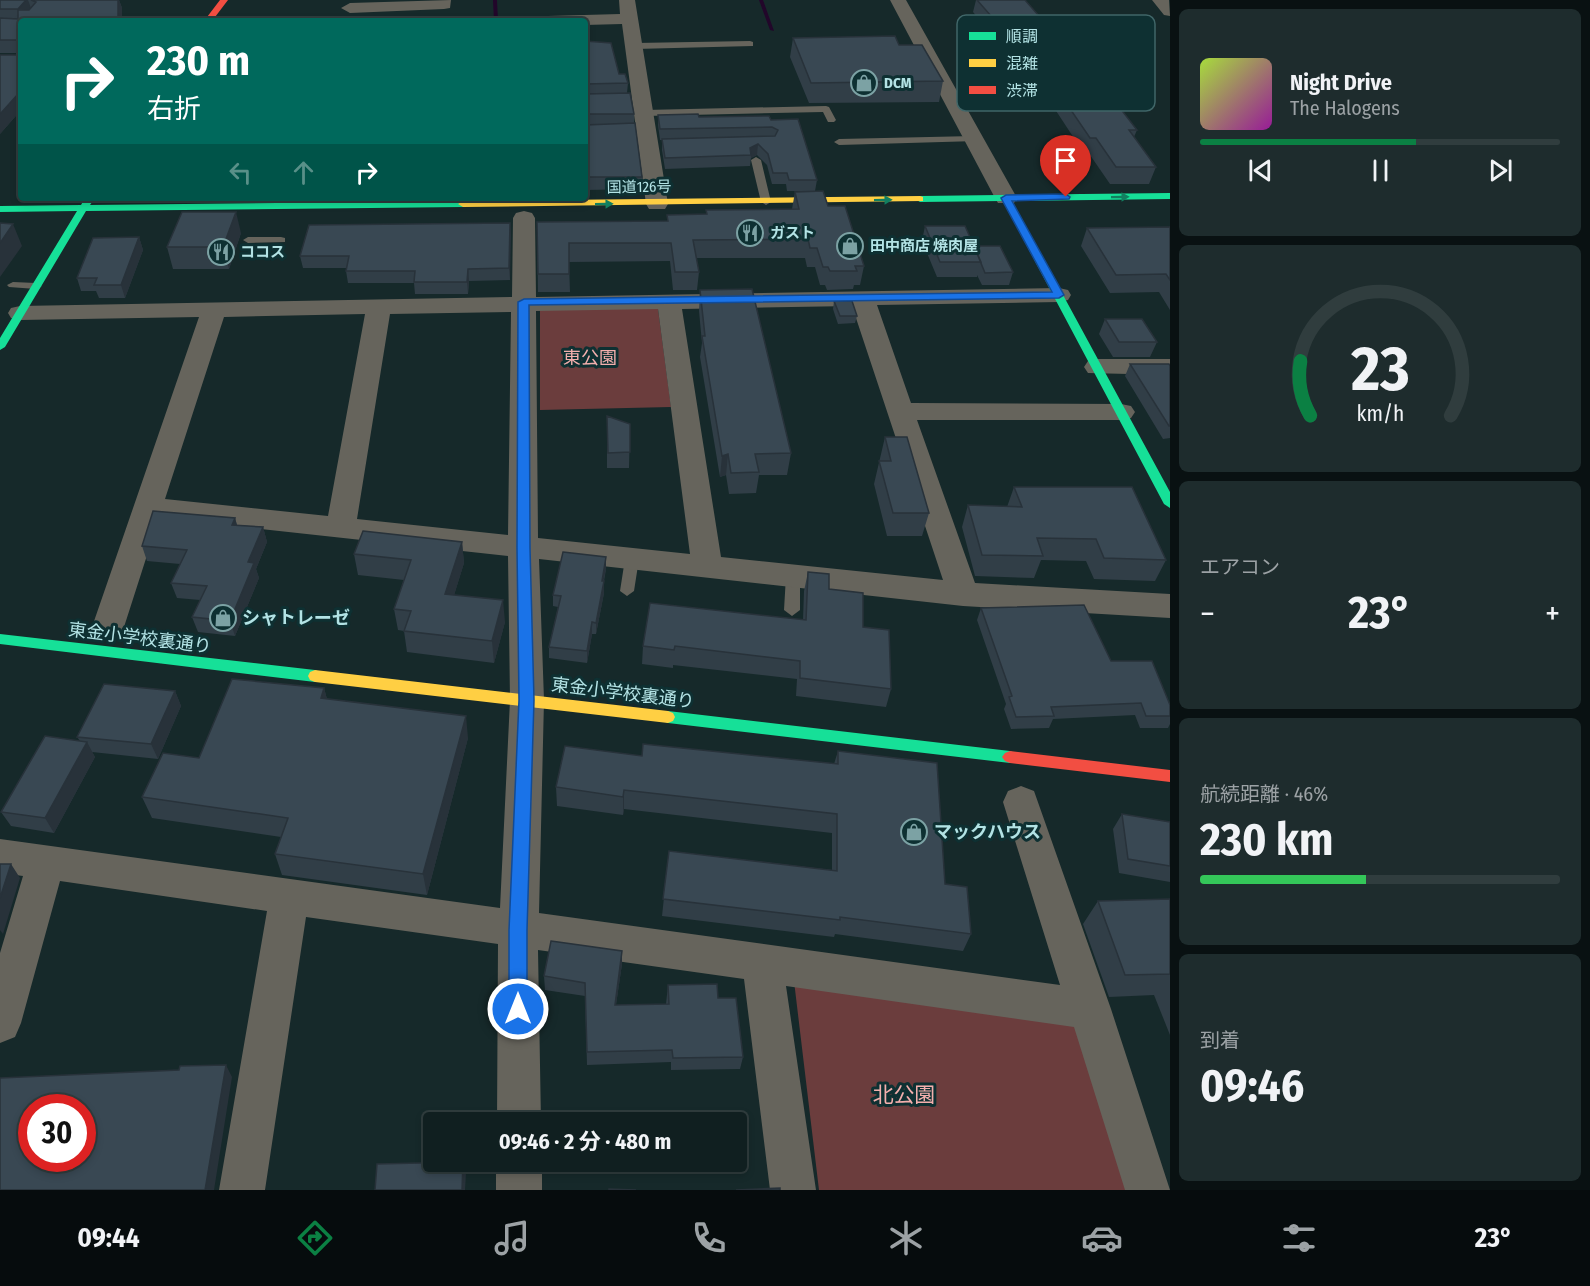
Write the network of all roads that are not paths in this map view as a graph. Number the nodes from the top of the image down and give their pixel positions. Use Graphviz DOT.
graph roads {
  1 [pos="224,0"];
  2 [pos="443,0"];
  3 [pos="627,0"];
  4 [pos="898,0"];
  5 [pos="1160,0"];
  6 [pos="350,10"];
  7 [pos="1170,11"];
  8 [pos="210,18"];
  9 [pos="630,19"];
  10 [pos="588,20"];
  11 [pos="750,44"];
  12 [pos="625,46"];
  13 [pos="957,108"];
  14 [pos="959,111"];
  15 [pos="831,120"];
  16 [pos="644,123"];
  17 [pos="974,139"];
  18 [pos="839,142"];
  19 [pos="756,160"];
  20 [pos="1170,196"];
  21 [pos="554,201"];
  22 [pos="88,202"];
  23 [pos="326,202"];
  24 [pos="766,202"];
  25 [pos="1016,208"];
  26 [pos="0,209"];
  27 [pos="657,213"];
  28 [pos="993,214"];
  29 [pos="524,218"];
  30 [pos="54,224"];
  31 [pos="73,224"];
  32 [pos="95,224"];
  33 [pos="248,240"];
  34 [pos="281,240"];
  35 [pos="13,285"];
  36 [pos="36,286"];
  37 [pos="1059,295"];
  38 [pos="862,298"];
  39 [pos="669,300"];
  40 [pos="524,302"];
  41 [pos="379,305"];
  42 [pos="214,309"];
  43 [pos="20,313"];
  44 [pos="0,347"];
  45 [pos="1097,367"];
  46 [pos="1170,367"];
  47 [pos="900,411"];
  48 [pos="1121,412"];
  49 [pos="1170,504"];
  50 [pos="149,507"];
  51 [pos="341,528"];
  52 [pos="523,548"];
  53 [pos="632,559"];
  54 [pos="707,567"];
  55 [pos="793,576"];
  56 [pos="627,591"];
  57 [pos="963,594"];
  58 [pos="1170,606"];
  59 [pos="792,610"];
  60 [pos="108,627"];
  61 [pos="0,639"];
  62 [pos="527,700"];
  63 [pos="1170,776"];
  64 [pos="1021,802"];
  65 [pos="0,856"];
  66 [pos="46,863"];
  67 [pos="289,898"];
  68 [pos="518,930"];
  69 [pos="762,961"];
  70 [pos="1090,1009"];
  71 [pos="0,1023"];
  72 [pos="519,1112"];
  73 [pos="519,1172"];
  74 [pos="242,1190"];
  75 [pos="519,1190"];
  76 [pos="794,1190"];
  77 [pos="1148,1190"];
  1 -- 8 [label="main road"];
  2 -- 6 [label="street"];
  3 -- 9 [label="street"];
  4 -- 13 [label="street"];
  5 -- 7 [label="street"];
  9 -- 10 [label="street"];
  9 -- 12 [label="street"];
  11 -- 12 [label="lane"];
  12 -- 16 [label="street"];
  14 -- 17 [label="street"];
  15 -- 16 [label="lane"];
  16 -- 27 [label="street"];
  17 -- 18 [label="lane"];
  17 -- 25 [label="street"];
  19 -- 24 [label="lane"];
  25 -- 20 [label="main road, 国道126号, one-way"];
  21 -- 23 [label="main road, 国道126号"];
  21 -- 27 [label="main road, 国道126号, one-way"];
  22 -- 23 [label="main road, 国道126号"];
  22 -- 26 [label="main road, 国道126号"];
  22 -- 31 [label="main road"];
  24 -- 25 [label="main road, 国道126号, one-way"];
  24 -- 27 [label="main road, 国道126号"];
  25 -- 28 [label="main road, 国道126号"];
  25 -- 37 [label="main road"];
  29 -- 40 [label="street"];
  30 -- 31 [label="main road"];
  31 -- 32 [label="main road"];
  31 -- 36 [label="main road"];
  33 -- 34 [label="lane"];
  35 -- 36 [label="lane"];
  36 -- 43 [label="main road"];
  37 -- 38 [label="street"];
  37 -- 45 [label="main road"];
  38 -- 39 [label="street"];
  38 -- 47 [label="street"];
  39 -- 40 [label="street"];
  39 -- 54 [label="street"];
  40 -- 41 [label="street"];
  40 -- 52 [label="street"];
  41 -- 42 [label="street"];
  41 -- 51 [label="street"];
  42 -- 43 [label="street"];
  42 -- 50 [label="street"];
  43 -- 44 [label="main road"];
  45 -- 46 [label="street"];
  45 -- 48 [label="main road"];
  47 -- 48 [label="street"];
  47 -- 57 [label="street"];
  48 -- 49 [label="main road"];
  50 -- 51 [label="street"];
  50 -- 60 [label="street"];
  51 -- 52 [label="street"];
  52 -- 53 [label="street"];
  52 -- 62 [label="street"];
  53 -- 54 [label="street"];
  53 -- 56 [label="lane"];
  54 -- 55 [label="street"];
  55 -- 57 [label="street"];
  55 -- 59 [label="lane"];
  57 -- 58 [label="street"];
  61 -- 62 [label="main road, 東金小学校裏通り"];
  62 -- 63 [label="main road, 東金小学校裏通り"];
  62 -- 68 [label="street"];
  64 -- 70 [label="street"];
  65 -- 66 [label="street"];
  66 -- 67 [label="street"];
  66 -- 71 [label="street"];
  67 -- 68 [label="street"];
  67 -- 74 [label="street"];
  68 -- 69 [label="street"];
  68 -- 72 [label="street"];
  69 -- 70 [label="street"];
  69 -- 76 [label="street"];
  70 -- 77 [label="street"];
  73 -- 75 [label="street"];
}
